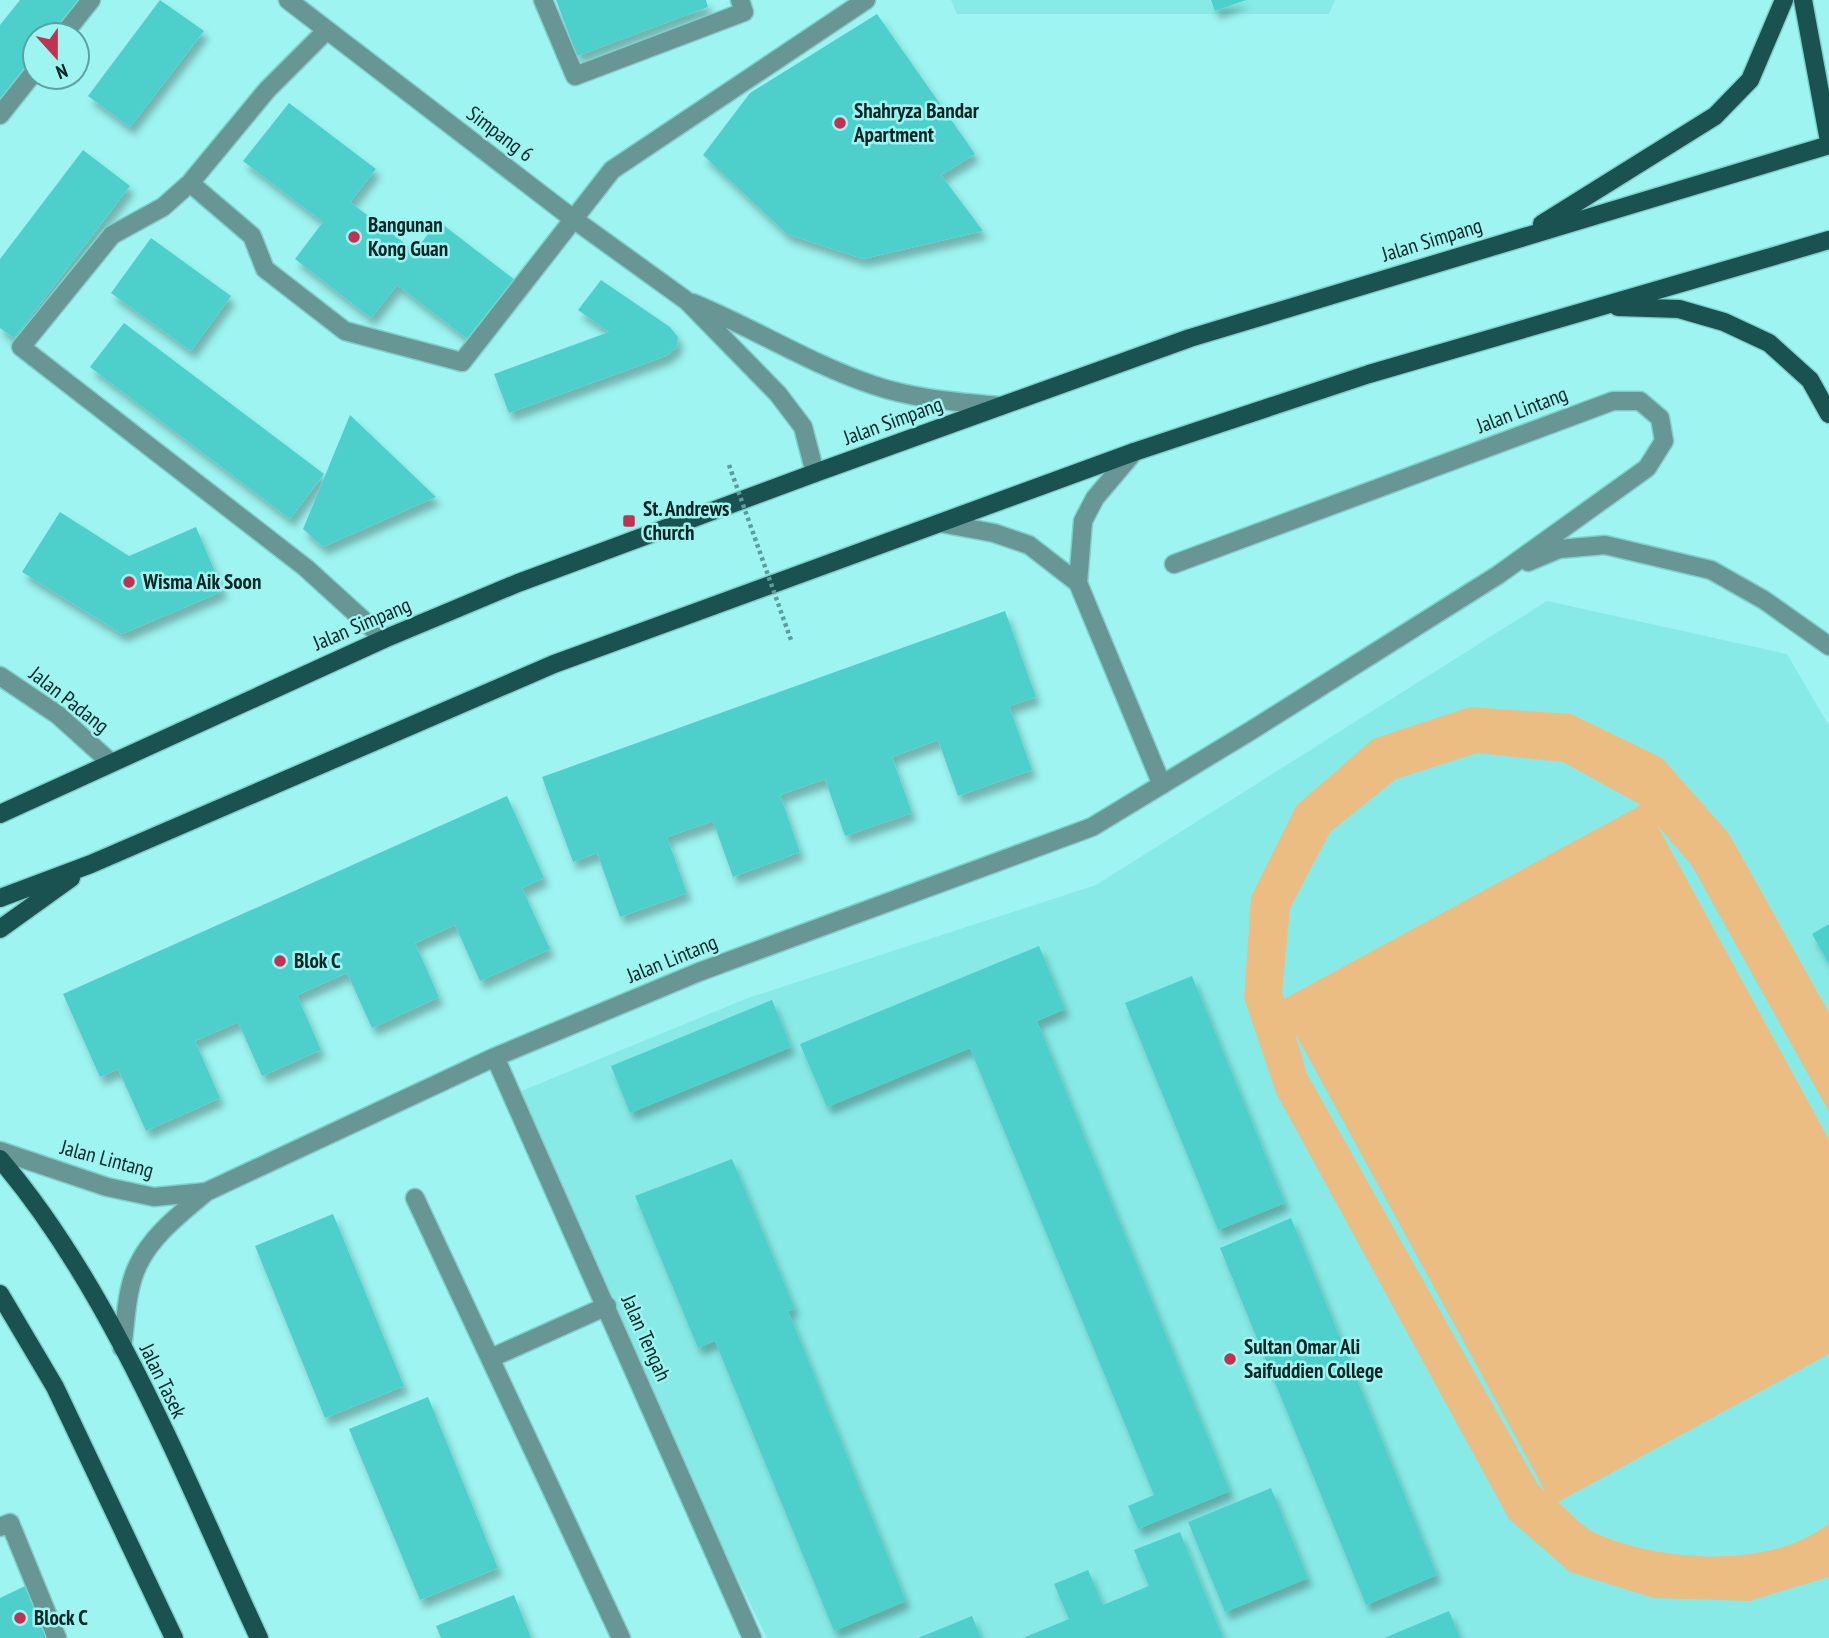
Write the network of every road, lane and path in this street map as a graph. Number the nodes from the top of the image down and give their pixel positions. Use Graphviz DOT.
graph roads {
  1 [pos="91,0"];
  2 [pos="288,0"];
  3 [pos="543,0"];
  4 [pos="740,0"];
  5 [pos="866,0"];
  6 [pos="1784,0"];
  7 [pos="1803,0"];
  8 [pos="74,21"];
  9 [pos="327,30"];
  10 [pos="21,89"];
  11 [pos="0,116"];
  12 [pos="1829,143"];
  13 [pos="190,183"];
  14 [pos="572,218"];
  15 [pos="1521,237"];
  16 [pos="1829,240"];
  17 [pos="687,301"];
  18 [pos="1602,306"];
  19 [pos="999,406"];
  20 [pos="1829,414"];
  21 [pos="1134,452"];
  22 [pos="729,465"];
  23 [pos="815,473"];
  24 [pos="940,523"];
  25 [pos="1174,564"];
  26 [pos="1498,575"];
  27 [pos="1078,583"];
  28 [pos="384,639"];
  29 [pos="791,640"];
  30 [pos="1829,646"];
  31 [pos="0,676"];
  32 [pos="109,761"];
  33 [pos="1162,785"];
  34 [pos="0,814"];
  35 [pos="91,864"];
  36 [pos="0,898"];
  37 [pos="0,929"];
  38 [pos="495,1057"];
  39 [pos="0,1151"];
  40 [pos="0,1159"];
  41 [pos="205,1192"];
  42 [pos="415,1198"];
  43 [pos="0,1294"];
  44 [pos="607,1306"];
  45 [pos="122,1348"];
  46 [pos="491,1358"];
  47 [pos="0,1527"];
  48 [pos="57,1638"];
  49 [pos="174,1638"];
  50 [pos="259,1638"];
  51 [pos="621,1638"];
  52 [pos="752,1638"];
  1 -- 8 [label="street"];
  2 -- 9 [label="street, Simpang 6"];
  3 -- 4 [label="street"];
  5 -- 14 [label="street"];
  6 -- 15 [label="main road"];
  7 -- 12 [label="main road"];
  9 -- 13 [label="street"];
  9 -- 14 [label="street, Simpang 6"];
  10 -- 11 [label="street"];
  12 -- 15 [label="main road, Jalan Simpang"];
  13 -- 14 [label="street"];
  13 -- 28 [label="street"];
  14 -- 17 [label="street, Simpang 6"];
  15 -- 19 [label="main road, Jalan Simpang"];
  16 -- 18 [label="main road"];
  17 -- 19 [label="street, Simpang 6"];
  17 -- 23 [label="street, Simpang 6"];
  18 -- 20 [label="main road"];
  18 -- 21 [label="main road"];
  19 -- 23 [label="main road, Jalan Simpang"];
  21 -- 24 [label="main road"];
  21 -- 27 [label="street"];
  22 -- 29 [label="path, bridge"];
  23 -- 28 [label="main road, Jalan Simpang"];
  24 -- 27 [label="street"];
  24 -- 35 [label="main road"];
  25 -- 26 [label="street, Jalan Lintang"];
  26 -- 30 [label="street, Jalan Lintang"];
  26 -- 33 [label="street, Jalan Lintang"];
  27 -- 33 [label="street"];
  28 -- 32 [label="main road, Jalan Simpang"];
  31 -- 32 [label="street, Jalan Padang"];
  32 -- 34 [label="main road, Jalan Simpang"];
  33 -- 38 [label="street, Jalan Lintang"];
  35 -- 36 [label="main road"];
  35 -- 37 [label="main road"];
  38 -- 41 [label="street, Jalan Lintang"];
  38 -- 44 [label="street, Jalan Tengah"];
  39 -- 41 [label="street, Jalan Lintang"];
  40 -- 45 [label="main road, Jalan Tasek"];
  41 -- 45 [label="street, Jalan Lintang"];
  42 -- 46 [label="street"];
  43 -- 49 [label="main road"];
  44 -- 46 [label="street"];
  44 -- 52 [label="street, Jalan Tengah"];
  45 -- 50 [label="main road, Jalan Tasek"];
  46 -- 51 [label="street"];
  47 -- 48 [label="street"];
}
